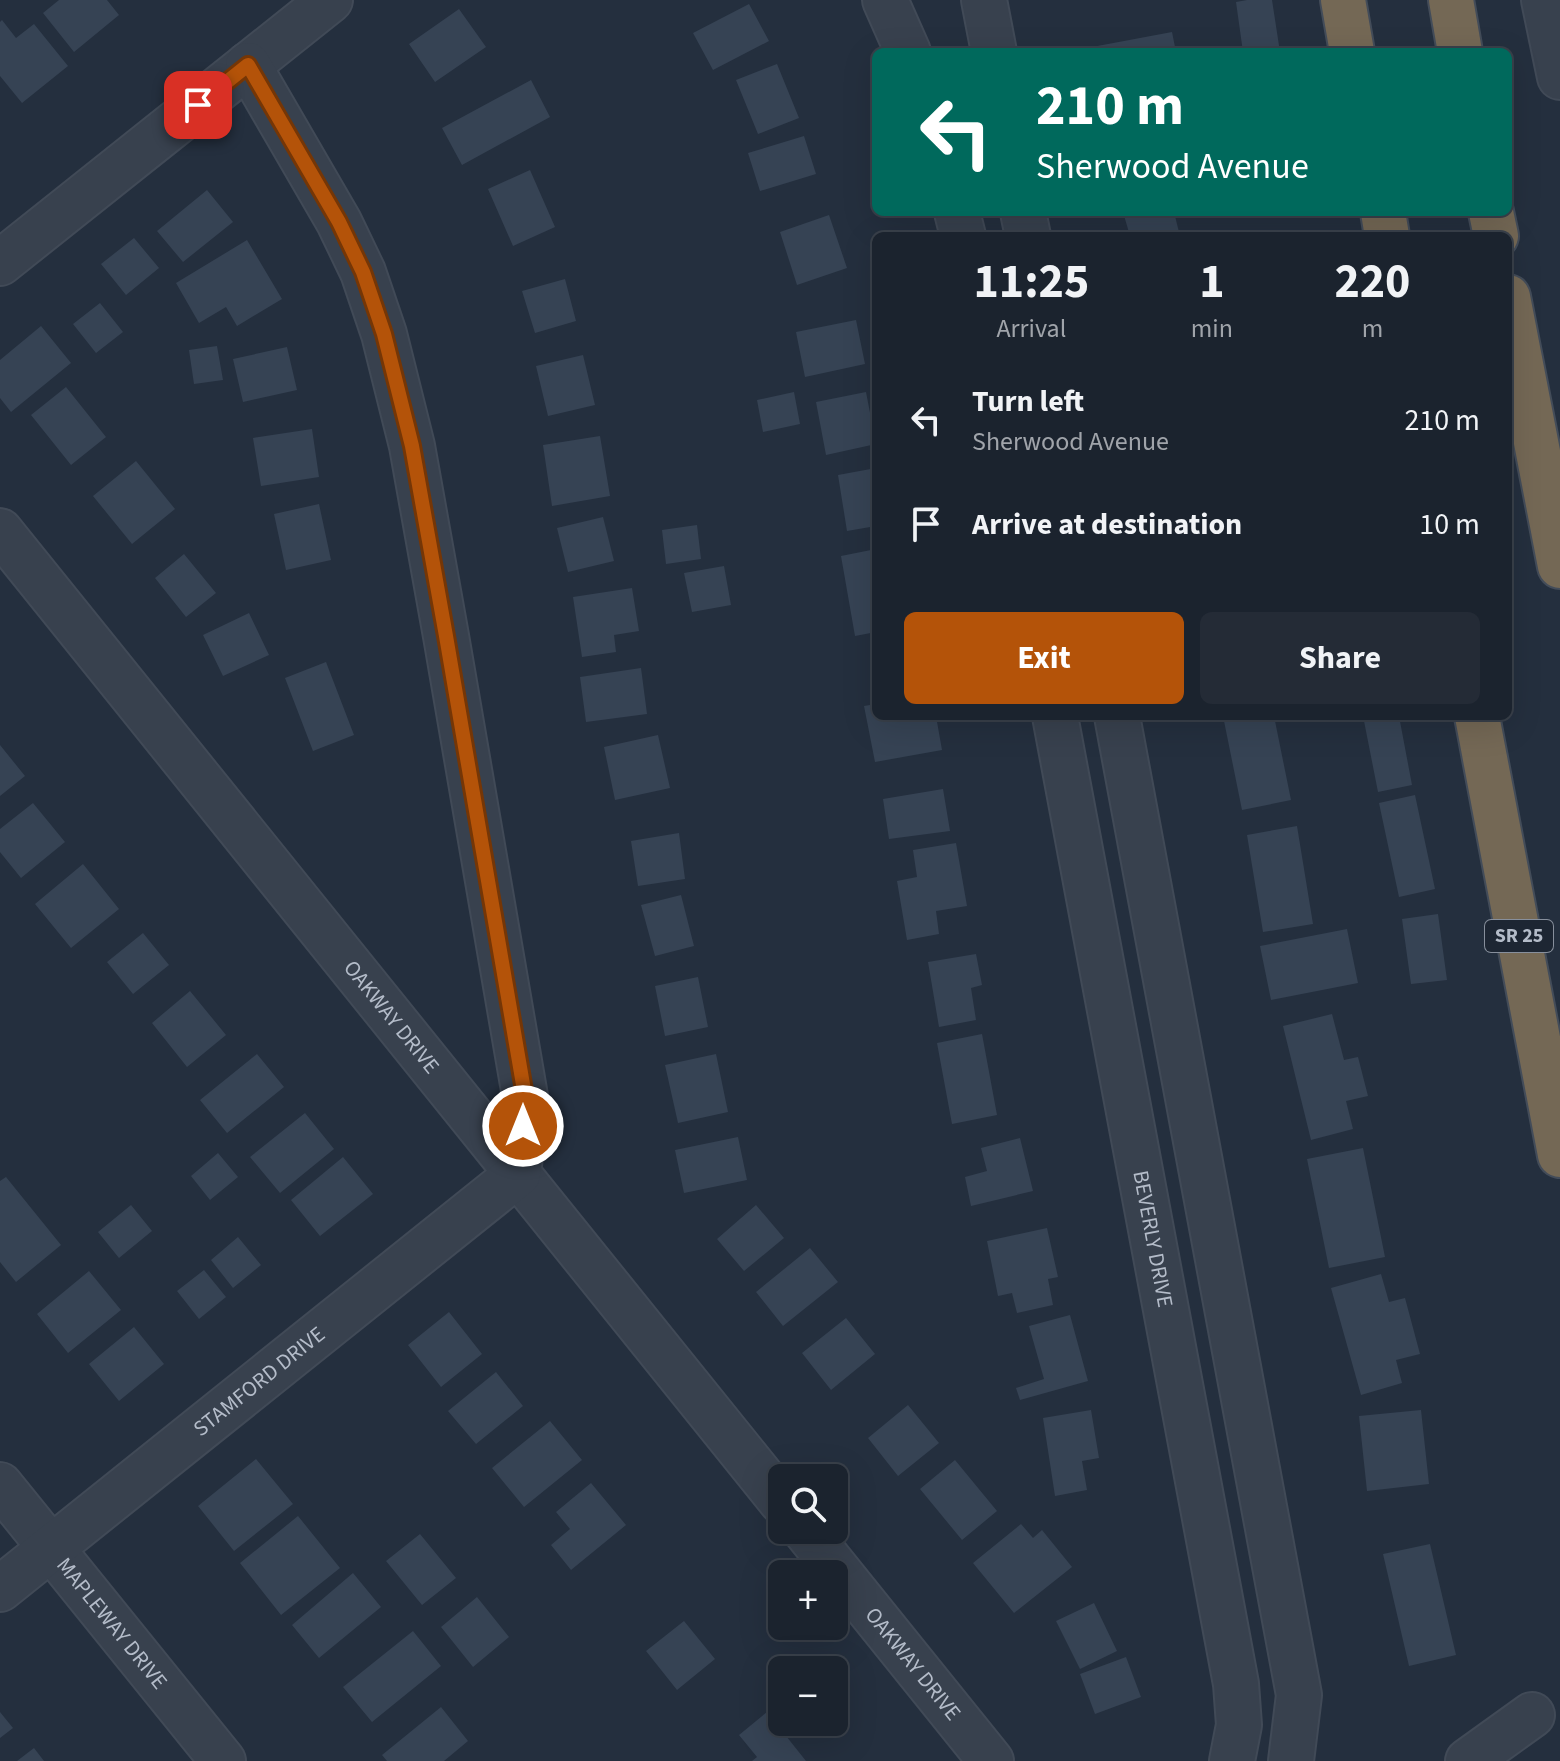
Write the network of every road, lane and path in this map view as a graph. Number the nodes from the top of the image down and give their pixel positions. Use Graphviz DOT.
graph roads {
  1 [pos="330,0"];
  2 [pos="885,0"];
  3 [pos="984,0"];
  4 [pos="1343,0"];
  5 [pos="1449,0"];
  6 [pos="1544,0"];
  7 [pos="906,48"];
  8 [pos="993,48"];
  9 [pos="1351,48"];
  10 [pos="1459,48"];
  11 [pos="248,65"];
  12 [pos="1560,77"];
  13 [pos="0,263"];
  14 [pos="1512,318"];
  15 [pos="0,531"];
  16 [pos="1560,566"];
  17 [pos="1056,720"];
  18 [pos="1118,720"];
  19 [pos="1478,720"];
  20 [pos="1560,1155"];
  21 [pos="518,1174"];
  22 [pos="0,1485"];
  23 [pos="768,1485"];
  24 [pos="816,1544"];
  25 [pos="50,1548"];
  26 [pos="0,1589"];
  27 [pos="1532,1715"];
  28 [pos="223,1761"];
  29 [pos="991,1761"];
  30 [pos="1232,1761"];
  31 [pos="1291,1761"];
  32 [pos="1468,1761"];
  1 -- 11 [label="street"];
  2 -- 7 [label="street"];
  3 -- 8 [label="street"];
  4 -- 9 [label="highway"];
  5 -- 10 [label="highway"];
  6 -- 12 [label="street"];
  11 -- 13 [label="street"];
  11 -- 21 [label="street"];
  14 -- 16 [label="highway"];
  15 -- 21 [label="street, OAKWAY DRIVE"];
  17 -- 30 [label="street, BEVERLY DRIVE"];
  18 -- 31 [label="street"];
  19 -- 20 [label="highway, SR 25"];
  21 -- 23 [label="street, OAKWAY DRIVE"];
  21 -- 25 [label="street, STAMFORD DRIVE"];
  22 -- 25 [label="street, MAPLEWAY DRIVE"];
  24 -- 29 [label="street, OAKWAY DRIVE"];
  25 -- 26 [label="street, STAMFORD DRIVE"];
  25 -- 28 [label="street, MAPLEWAY DRIVE"];
  27 -- 32 [label="street"];
}
